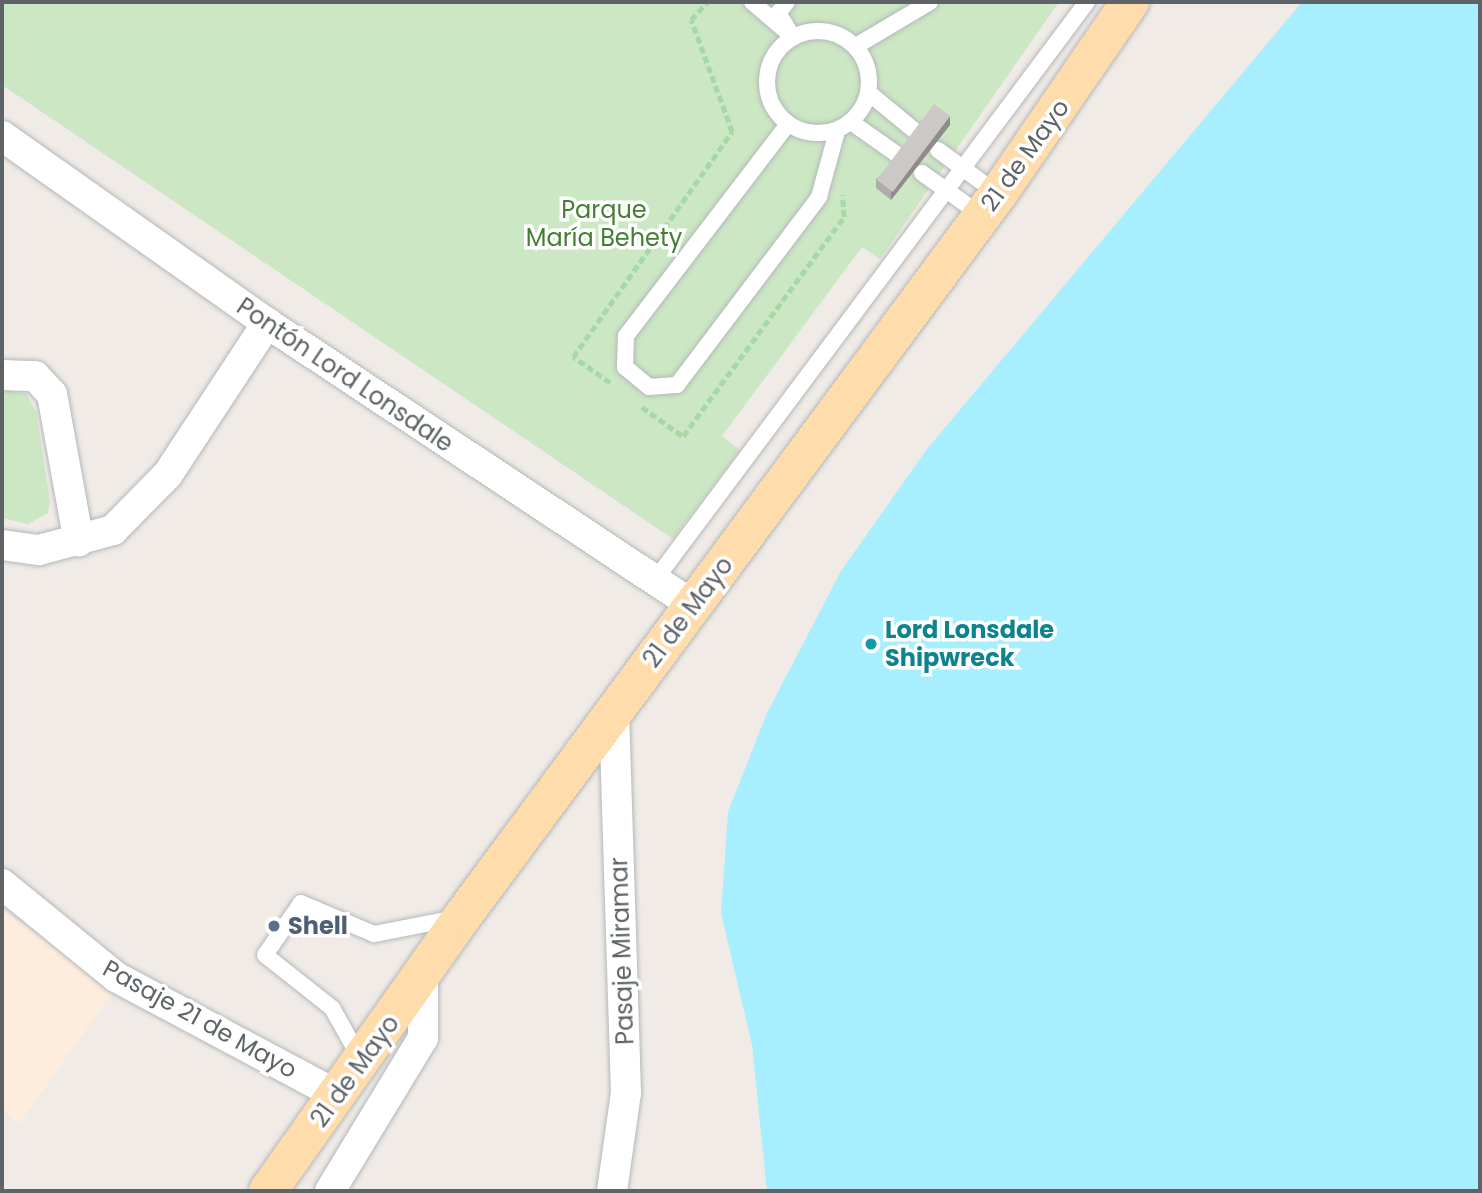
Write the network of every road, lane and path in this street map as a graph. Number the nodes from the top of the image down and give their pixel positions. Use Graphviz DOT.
graph roads {
  1 [pos="752,2"];
  2 [pos="787,2"];
  3 [pos="930,2"];
  4 [pos="1087,2"];
  5 [pos="1130,2"];
  6 [pos="1146,2"];
  7 [pos="1111,35"];
  8 [pos="793,37"];
  9 [pos="856,46"];
  10 [pos="869,93"];
  11 [pos="851,122"];
  12 [pos="788,124"];
  13 [pos="836,131"];
  14 [pos="915,131"];
  15 [pos="2,136"];
  16 [pos="937,150"];
  17 [pos="895,153"];
  18 [pos="964,172"];
  19 [pos="922,173"];
  20 [pos="949,192"];
  21 [pos="990,205"];
  22 [pos="267,323"];
  23 [pos="2,375"];
  24 [pos="79,542"];
  25 [pos="2,545"];
  26 [pos="655,580"];
  27 [pos="694,606"];
  28 [pos="614,710"];
  29 [pos="2,884"];
  30 [pos="462,917"];
  31 [pos="423,976"];
  32 [pos="362,1061"];
  33 [pos="337,1096"];
  34 [pos="268,1191"];
  35 [pos="330,1191"];
  36 [pos="612,1191"];
  1 -- 8 [label="lane"];
  2 -- 8 [label="lane"];
  3 -- 9 [label="lane"];
  4 -- 18 [label="lane"];
  5 -- 7 [label="main road, 21 de Mayo"];
  6 -- 7 [label="main road, 21 de Mayo"];
  7 -- 21 [label="main road, 21 de Mayo"];
  8 -- 9 [label="lane"];
  8 -- 12 [label="lane"];
  9 -- 10 [label="lane"];
  10 -- 11 [label="lane"];
  10 -- 14 [label="lane"];
  11 -- 13 [label="lane"];
  11 -- 17 [label="lane"];
  12 -- 13 [label="lane"];
  12 -- 13 [label="lane"];
  15 -- 22 [label="street, Pontón Lord Lonsdale"];
  16 -- 18 [label="lane"];
  18 -- 20 [label="lane"];
  18 -- 21 [label="lane"];
  19 -- 20 [label="lane"];
  20 -- 21 [label="lane"];
  20 -- 26 [label="lane"];
  21 -- 27 [label="main road, 21 de Mayo"];
  22 -- 24 [label="street"];
  22 -- 26 [label="street, Pontón Lord Lonsdale"];
  23 -- 24 [label="street"];
  24 -- 25 [label="street"];
  26 -- 27 [label="street, Pontón Lord Lonsdale"];
  27 -- 28 [label="main road, 21 de Mayo"];
  28 -- 30 [label="main road, 21 de Mayo"];
  28 -- 36 [label="street, Pasaje Miramar"];
  29 -- 33 [label="street, Pasaje 21 de Mayo"];
  30 -- 31 [label="main road, 21 de Mayo"];
  30 -- 32 [label="lane"];
  31 -- 32 [label="main road, 21 de Mayo"];
  31 -- 35 [label="street"];
  32 -- 33 [label="main road, 21 de Mayo"];
  33 -- 34 [label="main road, 21 de Mayo"];
}
